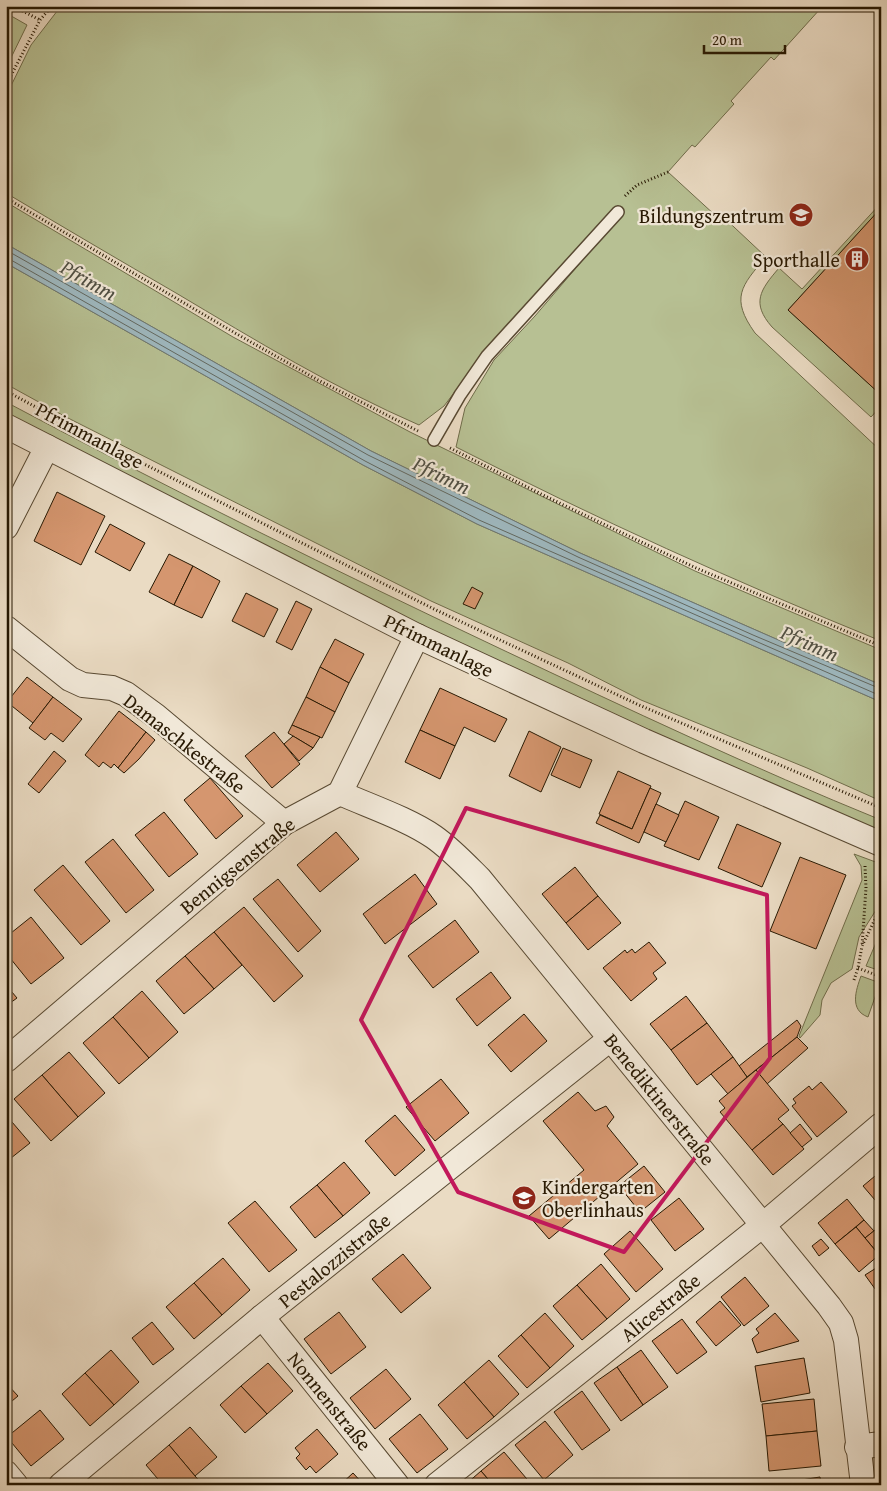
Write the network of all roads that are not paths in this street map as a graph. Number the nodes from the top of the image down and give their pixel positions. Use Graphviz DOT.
graph roads {
  1 [pos="618,212"];
  2 [pos="6,426"];
  3 [pos="434,440"];
  4 [pos="47,447"];
  5 [pos="6,527"];
  6 [pos="6,628"];
  7 [pos="417,636"];
  8 [pos="340,793"];
  9 [pos="284,823"];
  10 [pos="881,844"];
  11 [pos="610,1039"];
  12 [pos="6,1060"];
  13 [pos="881,1126"];
  14 [pos="763,1224"];
  15 [pos="262,1317"];
  16 [pos="881,1444"];
  17 [pos="858,1447"];
  18 [pos="6,1473"];
  19 [pos="16,1485"];
  20 [pos="61,1485"];
  21 [pos="397,1485"];
  22 [pos="437,1485"];
  23 [pos="863,1485"];
  1 -- 3 [label="lane"];
  2 -- 4 [label="street, Pfrimmanlage"];
  4 -- 5 [label="street"];
  4 -- 7 [label="street, Pfrimmanlage"];
  6 -- 9 [label="street, Damaschkestraße"];
  7 -- 8 [label="street"];
  7 -- 10 [label="street, Pfrimmanlage"];
  8 -- 9 [label="street, Bennigsenstraße"];
  8 -- 11 [label="street, Benediktinerstraße"];
  9 -- 12 [label="street, Bennigsenstraße"];
  11 -- 14 [label="street, Benediktinerstraße"];
  11 -- 15 [label="street, Pestalozzistraße"];
  13 -- 14 [label="street, Alicestraße"];
  14 -- 17 [label="street, Benediktinerstraße"];
  14 -- 22 [label="street, Alicestraße"];
  15 -- 20 [label="street, Pestalozzistraße"];
  15 -- 21 [label="street, Nonnenstraße"];
  16 -- 17 [label="street"];
  17 -- 23 [label="street, Benediktinerstraße"];
  18 -- 19 [label="street"];
}
